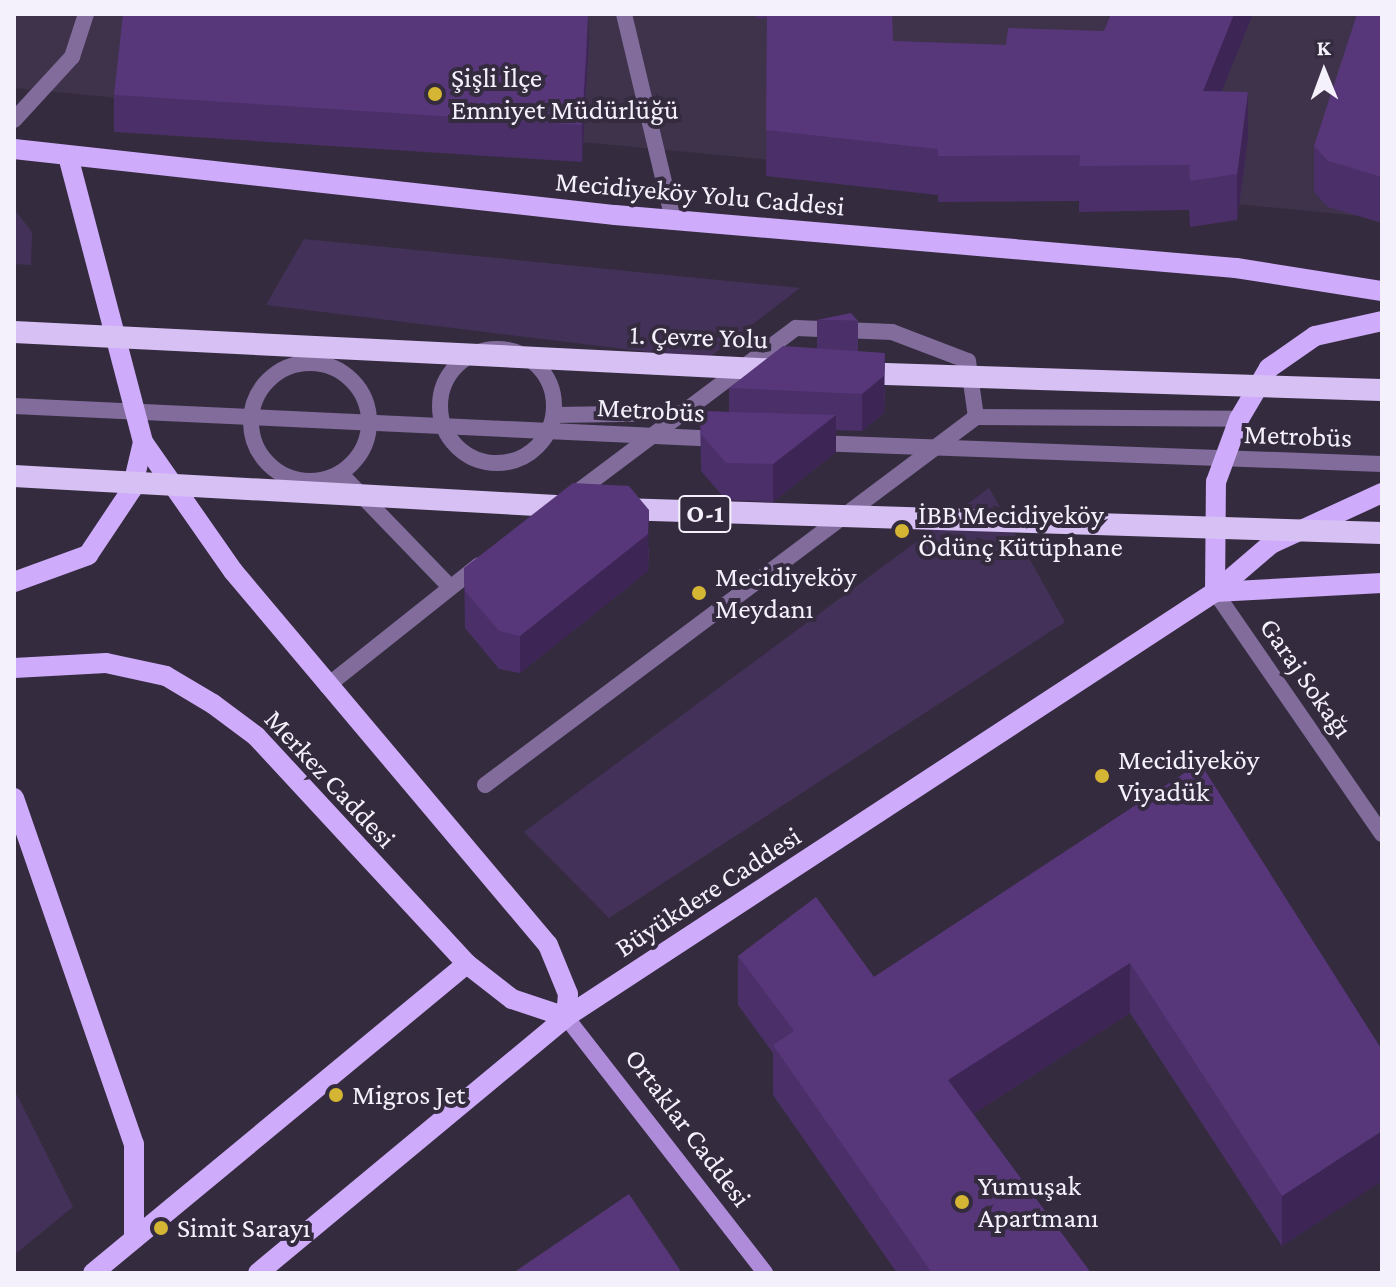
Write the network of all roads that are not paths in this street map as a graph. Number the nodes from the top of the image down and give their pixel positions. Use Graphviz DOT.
graph roads {
  1 [pos="86,14"];
  2 [pos="624,14"];
  3 [pos="14,120"];
  4 [pos="14,149"];
  5 [pos="68,156"];
  6 [pos="673,220"];
  7 [pos="1382,291"];
  8 [pos="1382,321"];
  9 [pos="24,332"];
  10 [pos="1382,390"];
  11 [pos="14,406"];
  12 [pos="685,413"];
  13 [pos="554,415"];
  14 [pos="976,417"];
  15 [pos="1239,419"];
  16 [pos="742,440"];
  17 [pos="143,442"];
  18 [pos="789,442"];
  19 [pos="1382,464"];
  20 [pos="340,473"];
  21 [pos="21,476"];
  22 [pos="1382,493"];
  23 [pos="536,523"];
  24 [pos="1382,533"];
  25 [pos="499,550"];
  26 [pos="14,582"];
  27 [pos="1382,583"];
  28 [pos="450,587"];
  29 [pos="1215,592"];
  30 [pos="14,668"];
  31 [pos="327,686"];
  32 [pos="485,785"];
  33 [pos="14,798"];
  34 [pos="1382,834"];
  35 [pos="467,964"];
  36 [pos="566,1017"];
  37 [pos="134,1239"];
  38 [pos="93,1273"];
  39 [pos="258,1273"];
  40 [pos="765,1273"];
  1 -- 3 [label="street"];
  2 -- 6 [label="street"];
  4 -- 5 [label="main road, Mecidiyeköy Yolu Caddesi"];
  5 -- 6 [label="main road, Mecidiyeköy Yolu Caddesi"];
  5 -- 17 [label="main road"];
  6 -- 7 [label="main road, Mecidiyeköy Yolu Caddesi"];
  8 -- 15 [label="main road"];
  9 -- 10 [label="highway, 1. Çevre Yolu"];
  11 -- 16 [label="street, Metrobüs"];
  12 -- 13 [label="street"];
  12 -- 14 [label="street"];
  12 -- 23 [label="street"];
  13 -- 13 [label="street"];
  14 -- 15 [label="street"];
  14 -- 32 [label="street"];
  15 -- 29 [label="main road"];
  17 -- 26 [label="main road"];
  17 -- 31 [label="main road"];
  18 -- 19 [label="street, Metrobüs"];
  20 -- 20 [label="street"];
  20 -- 28 [label="street"];
  21 -- 24 [label="highway, O-1"];
  22 -- 29 [label="main road, Büyükdere Caddesi"];
  25 -- 28 [label="street"];
  27 -- 29 [label="main road"];
  28 -- 31 [label="street"];
  29 -- 34 [label="street, Garaj Sokağı"];
  29 -- 36 [label="main road, Büyükdere Caddesi"];
  30 -- 35 [label="main road, Merkez Caddesi"];
  31 -- 36 [label="main road"];
  33 -- 37 [label="main road"];
  35 -- 36 [label="main road, Merkez Caddesi"];
  35 -- 37 [label="main road"];
  36 -- 39 [label="main road, Büyükdere Caddesi"];
  36 -- 40 [label="main road, Ortaklar Caddesi"];
  37 -- 38 [label="main road"];
}
